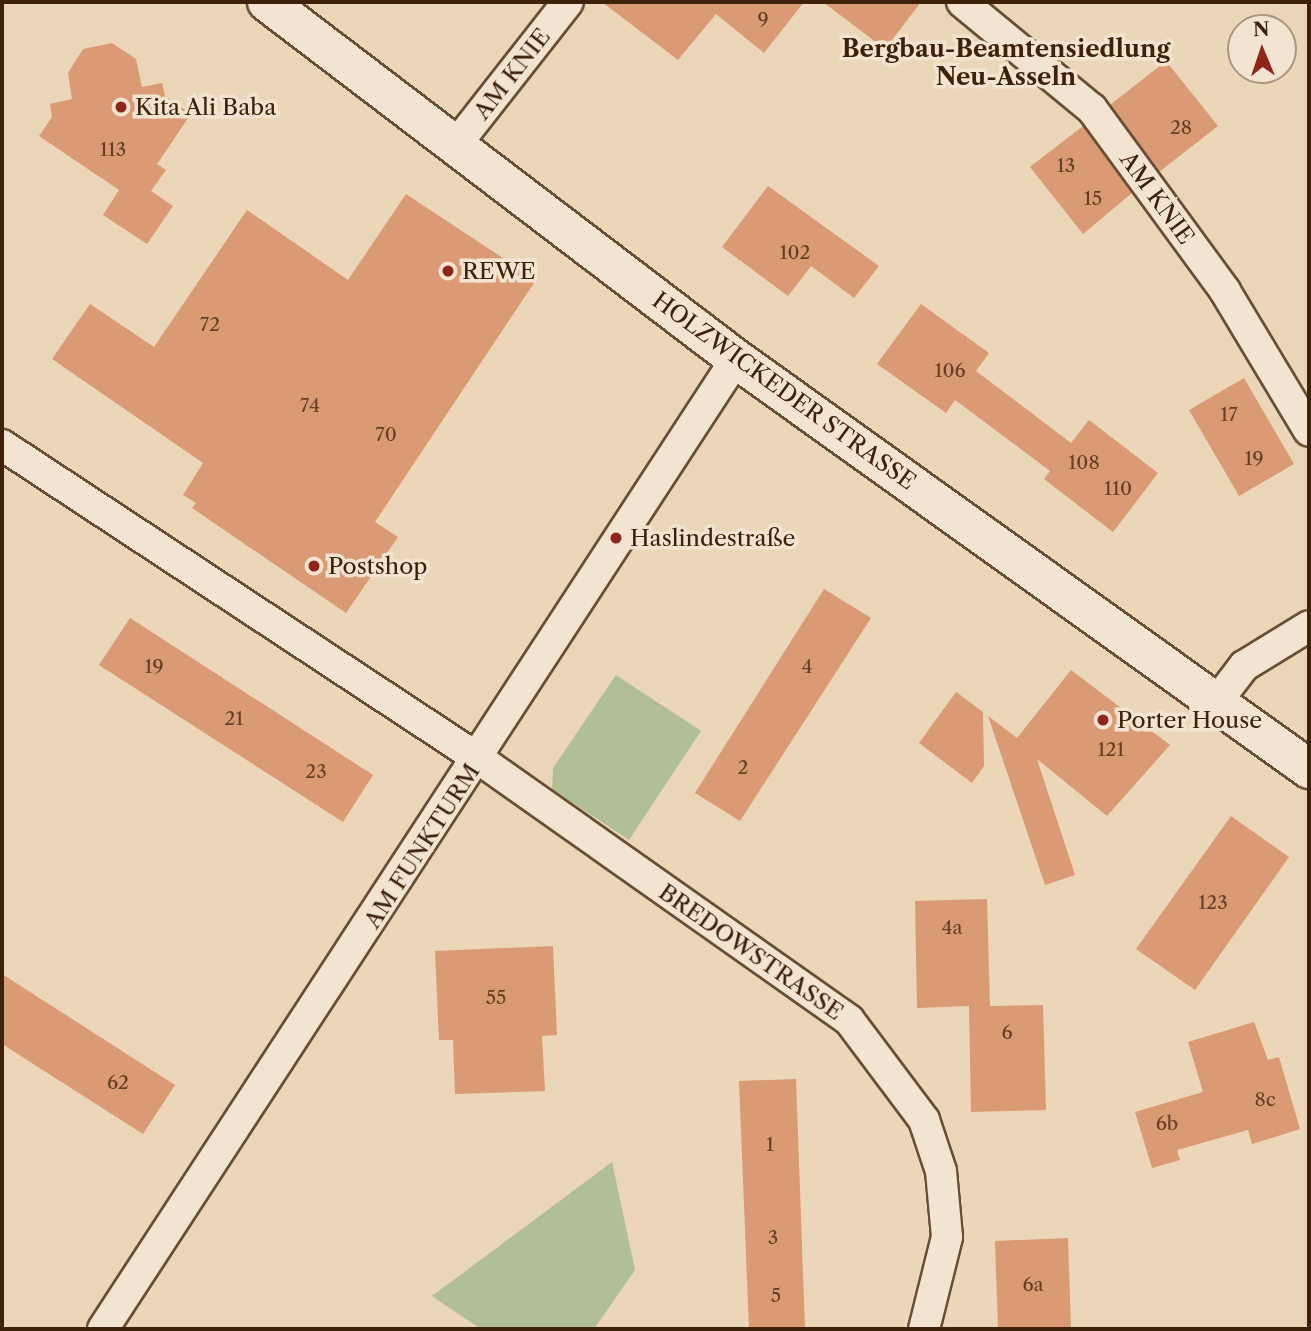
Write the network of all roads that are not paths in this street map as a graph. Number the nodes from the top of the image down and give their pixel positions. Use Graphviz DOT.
graph roads {
  1 [pos="267,2"];
  2 [pos="568,2"];
  3 [pos="961,2"];
  4 [pos="455,146"];
  5 [pos="736,359"];
  6 [pos="1309,431"];
  7 [pos="2,444"];
  8 [pos="1309,626"];
  9 [pos="1215,704"];
  10 [pos="479,759"];
  11 [pos="1309,769"];
  12 [pos="103,1329"];
  13 [pos="924,1329"];
  1 -- 4 [label="main road, HOLZWICKEDER STRASSE"];
  2 -- 4 [label="street, AM KNIE"];
  3 -- 6 [label="street, AM KNIE"];
  4 -- 5 [label="main road, HOLZWICKEDER STRASSE"];
  5 -- 9 [label="main road, HOLZWICKEDER STRASSE"];
  5 -- 10 [label="street, AM FUNKTURM"];
  7 -- 10 [label="street"];
  8 -- 9 [label="street"];
  9 -- 11 [label="main road, HOLZWICKEDER STRASSE"];
  10 -- 12 [label="street, AM FUNKTURM"];
  10 -- 13 [label="street, BREDOWSTRASSE"];
}
